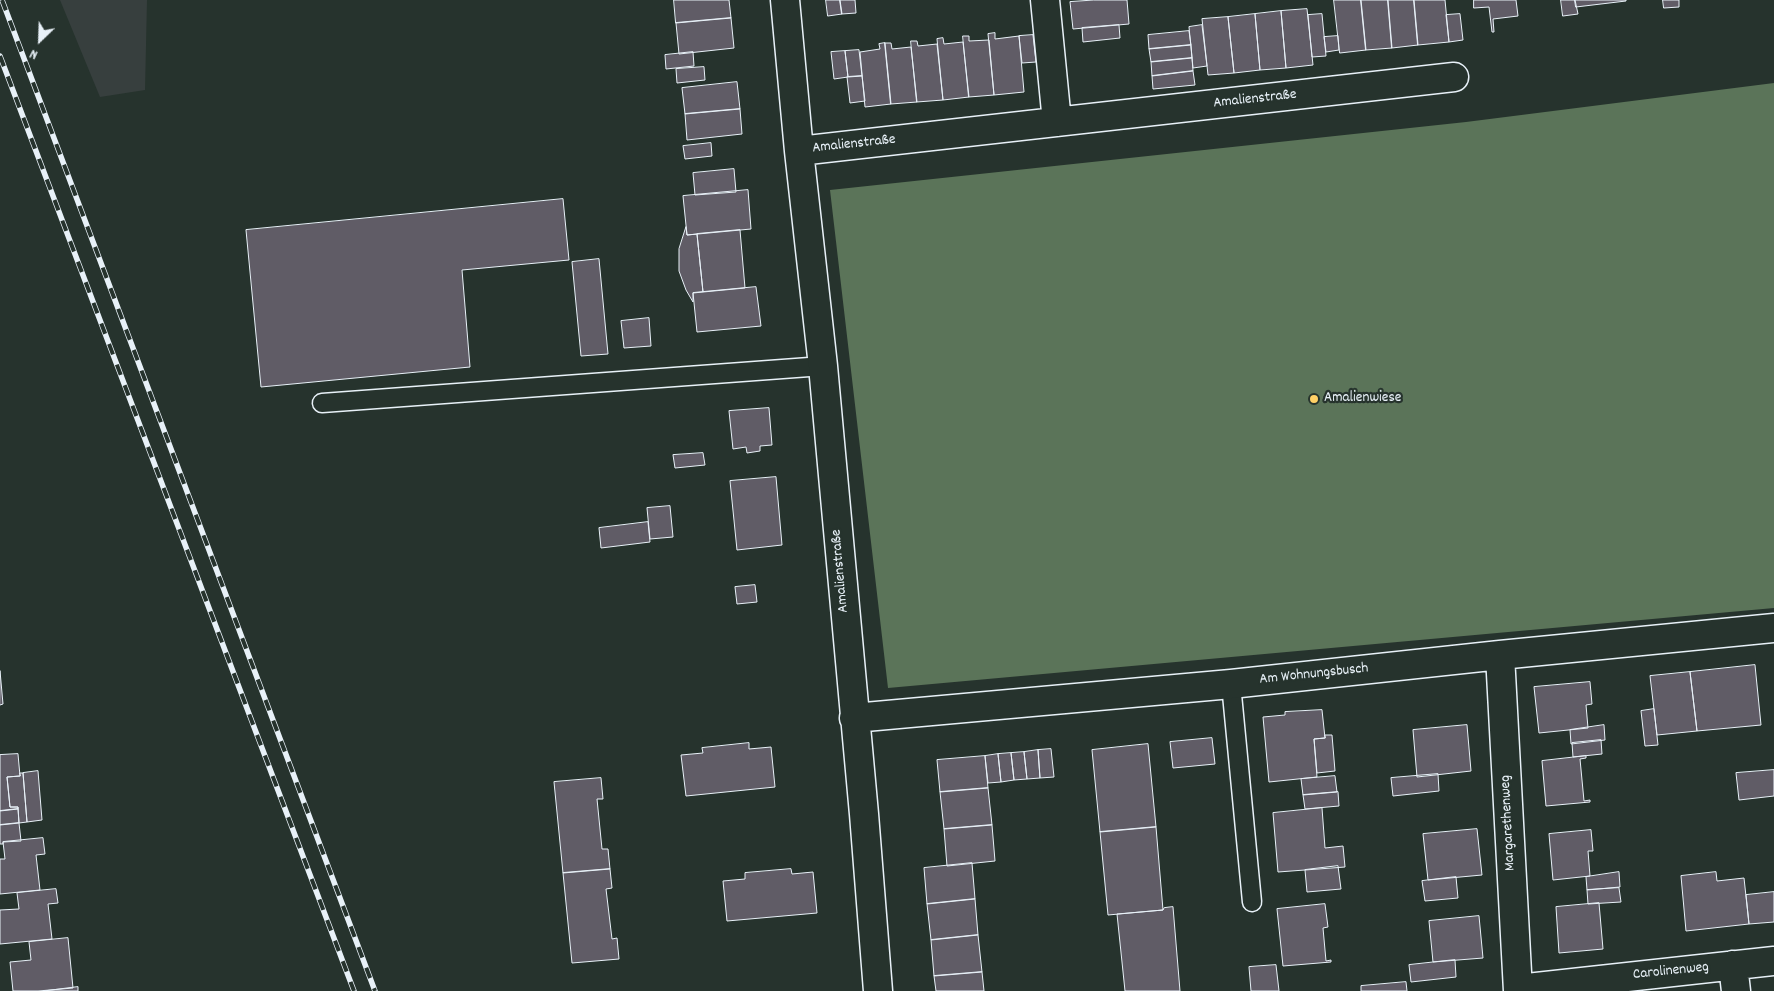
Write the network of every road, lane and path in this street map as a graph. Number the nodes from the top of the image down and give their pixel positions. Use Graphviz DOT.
graph roads {
  1 [pos="785,0"];
  2 [pos="1045,0"];
  3 [pos="1454,77"];
  4 [pos="1057,122"];
  5 [pos="799,151"];
  6 [pos="823,366"];
  7 [pos="322,403"];
  8 [pos="1774,628"];
  9 [pos="1500,655"];
  10 [pos="1231,684"];
  11 [pos="854,718"];
  12 [pos="1252,902"];
  13 [pos="1774,962"];
  14 [pos="1735,978"];
  15 [pos="1518,990"];
  16 [pos="878,991"];
  1 -- 5 [label="street, Amalienstraße"];
  2 -- 4 [label="street"];
  3 -- 4 [label="street, Amalienstraße"];
  4 -- 5 [label="street, Amalienstraße"];
  5 -- 6 [label="street, Amalienstraße"];
  6 -- 7 [label="lane"];
  6 -- 11 [label="street, Amalienstraße"];
  8 -- 9 [label="street, Am Wohnungsbusch"];
  9 -- 10 [label="street, Am Wohnungsbusch"];
  9 -- 15 [label="street, Margarethenweg"];
  10 -- 11 [label="street, Am Wohnungsbusch"];
  10 -- 12 [label="lane"];
  11 -- 16 [label="street, Amalienstraße"];
  13 -- 14 [label="street, Carolinenweg"];
  14 -- 15 [label="street, Carolinenweg"];
}
